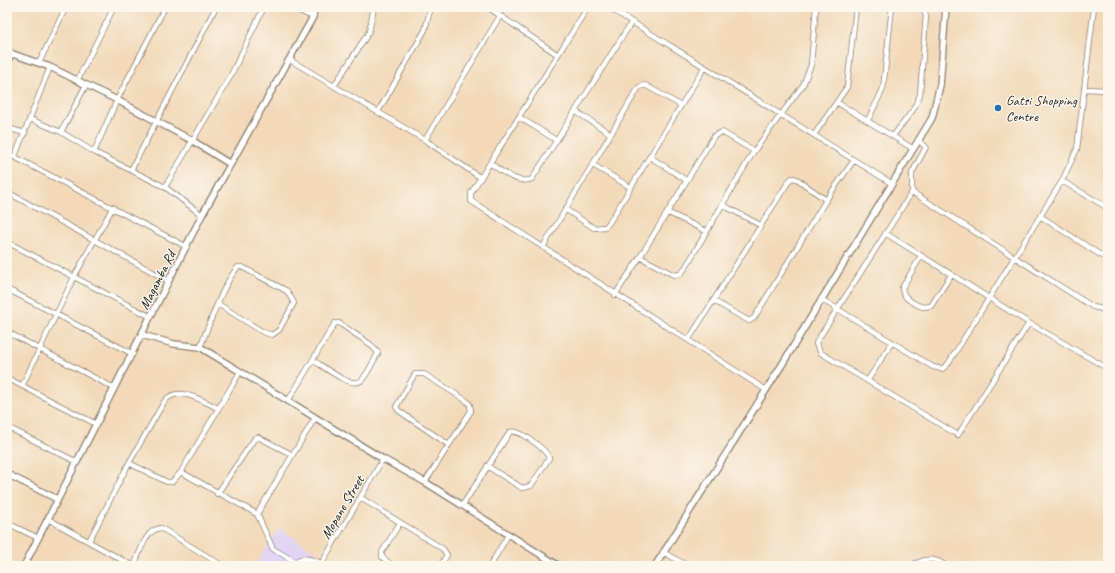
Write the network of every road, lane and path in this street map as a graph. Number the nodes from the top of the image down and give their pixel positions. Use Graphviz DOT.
graph roads {
  1 [pos="66,7"];
  2 [pos="114,7"];
  3 [pos="165,7"];
  4 [pos="216,7"];
  5 [pos="264,7"];
  6 [pos="291,7"];
  7 [pos="314,7"];
  8 [pos="374,7"];
  9 [pos="431,7"];
  10 [pos="483,7"];
  11 [pos="588,7"];
  12 [pos="608,7"];
  13 [pos="816,7"];
  14 [pos="856,7"];
  15 [pos="892,7"];
  16 [pos="921,7"];
  17 [pos="946,7"];
  18 [pos="1094,7"];
  19 [pos="500,16"];
  20 [pos="313,17"];
  21 [pos="631,23"];
  22 [pos="9,53"];
  23 [pos="558,55"];
  24 [pos="290,60"];
  25 [pos="39,63"];
  26 [pos="7,64"];
  27 [pos="50,67"];
  28 [pos="704,68"];
  29 [pos="77,81"];
  30 [pos="86,85"];
  31 [pos="334,86"];
  32 [pos="1084,89"];
  33 [pos="1108,90"];
  34 [pos="118,100"];
  35 [pos="838,103"];
  36 [pos="680,105"];
  37 [pos="575,111"];
  38 [pos="378,112"];
  39 [pos="780,115"];
  40 [pos="519,117"];
  41 [pos="30,119"];
  42 [pos="868,120"];
  43 [pos="156,121"];
  44 [pos="7,128"];
  45 [pos="25,132"];
  46 [pos="61,132"];
  47 [pos="611,134"];
  48 [pos="814,135"];
  49 [pos="893,136"];
  50 [pos="425,140"];
  51 [pos="556,140"];
  52 [pos="918,140"];
  53 [pos="192,141"];
  54 [pos="912,148"];
  55 [pos="754,151"];
  56 [pos="94,152"];
  57 [pos="7,153"];
  58 [pos="15,156"];
  59 [pos="650,157"];
  60 [pos="854,160"];
  61 [pos="230,164"];
  62 [pos="491,164"];
  63 [pos="593,165"];
  64 [pos="131,170"];
  65 [pos="481,178"];
  66 [pos="686,180"];
  67 [pos="1062,181"];
  68 [pos="891,183"];
  69 [pos="630,187"];
  70 [pos="165,188"];
  71 [pos="7,192"];
  72 [pos="912,192"];
  73 [pos="826,200"];
  74 [pos="723,205"];
  75 [pos="113,207"];
  76 [pos="1108,208"];
  77 [pos="565,209"];
  78 [pos="667,212"];
  79 [pos="202,215"];
  80 [pos="1040,216"];
  81 [pos="760,225"];
  82 [pos="706,231"];
  83 [pos="885,234"];
  84 [pos="96,241"];
  85 [pos="7,242"];
  86 [pos="187,246"];
  87 [pos="543,247"];
  88 [pos="921,256"];
  89 [pos="1014,256"];
  90 [pos="640,257"];
  91 [pos="1108,258"];
  92 [pos="950,275"];
  93 [pos="74,277"];
  94 [pos="169,281"];
  95 [pos="7,288"];
  96 [pos="615,294"];
  97 [pos="990,298"];
  98 [pos="821,299"];
  99 [pos="714,301"];
  100 [pos="218,304"];
  101 [pos="837,309"];
  102 [pos="1108,310"];
  103 [pos="57,314"];
  104 [pos="151,317"];
  105 [pos="1029,323"];
  106 [pos="7,332"];
  107 [pos="142,336"];
  108 [pos="689,339"];
  109 [pos="892,342"];
  110 [pos="200,347"];
  111 [pos="39,349"];
  112 [pos="133,354"];
  113 [pos="313,360"];
  114 [pos="1108,365"];
  115 [pos="240,372"];
  116 [pos="7,378"];
  117 [pos="868,380"];
  118 [pos="22,386"];
  119 [pos="114,388"];
  120 [pos="766,390"];
  121 [pos="288,400"];
  122 [pos="218,408"];
  123 [pos="315,418"];
  124 [pos="96,424"];
  125 [pos="7,427"];
  126 [pos="449,445"];
  127 [pos="293,455"];
  128 [pos="383,459"];
  129 [pos="78,462"];
  130 [pos="129,463"];
  131 [pos="487,466"];
  132 [pos="181,472"];
  133 [pos="7,474"];
  134 [pos="425,482"];
  135 [pos="217,494"];
  136 [pos="361,498"];
  137 [pos="57,499"];
  138 [pos="462,506"];
  139 [pos="257,514"];
  140 [pos="48,519"];
  141 [pos="7,523"];
  142 [pos="400,523"];
  143 [pos="508,535"];
  144 [pos="38,538"];
  145 [pos="89,541"];
  146 [pos="663,552"];
  147 [pos="294,561"];
  148 [pos="321,564"];
  149 [pos="24,566"];
  150 [pos="134,566"];
  151 [pos="223,566"];
  152 [pos="291,566"];
  153 [pos="393,566"];
  154 [pos="440,566"];
  155 [pos="490,566"];
  156 [pos="559,566"];
  157 [pos="655,566"];
  158 [pos="688,566"];
  159 [pos="910,566"];
  160 [pos="946,566"];
  1 -- 25 [label="street"];
  2 -- 29 [label="street"];
  3 -- 34 [label="street"];
  4 -- 43 [label="street"];
  5 -- 53 [label="street"];
  6 -- 20 [label="street"];
  7 -- 20 [label="street, Magamba Rd"];
  8 -- 31 [label="street"];
  9 -- 38 [label="street"];
  10 -- 19 [label="street"];
  11 -- 23 [label="street"];
  12 -- 21 [label="street"];
  13 -- 39 [label="street"];
  14 -- 35 [label="street"];
  15 -- 42 [label="street"];
  16 -- 49 [label="street"];
  17 -- 52 [label="street"];
  18 -- 32 [label="street"];
  19 -- 23 [label="street"];
  19 -- 50 [label="street"];
  20 -- 24 [label="street, Magamba Rd"];
  21 -- 28 [label="street"];
  21 -- 37 [label="street"];
  22 -- 25 [label="street"];
  22 -- 26 [label="street"];
  23 -- 40 [label="street"];
  24 -- 31 [label="street"];
  24 -- 61 [label="street, Magamba Rd"];
  25 -- 27 [label="street"];
  27 -- 29 [label="street"];
  27 -- 41 [label="street"];
  28 -- 36 [label="street"];
  28 -- 39 [label="street"];
  29 -- 30 [label="street"];
  30 -- 34 [label="street"];
  30 -- 46 [label="street"];
  31 -- 38 [label="street"];
  32 -- 33 [label="street"];
  32 -- 67 [label="street"];
  34 -- 43 [label="street"];
  34 -- 56 [label="street"];
  35 -- 42 [label="street"];
  35 -- 48 [label="street"];
  36 -- 47 [label="street"];
  36 -- 59 [label="street"];
  37 -- 47 [label="street"];
  37 -- 51 [label="street"];
  38 -- 50 [label="street"];
  39 -- 48 [label="street"];
  39 -- 55 [label="street"];
  40 -- 51 [label="street"];
  40 -- 62 [label="street"];
  41 -- 45 [label="street"];
  41 -- 46 [label="street"];
  42 -- 49 [label="street"];
  43 -- 53 [label="street"];
  43 -- 64 [label="street"];
  44 -- 45 [label="street"];
  45 -- 58 [label="street"];
  46 -- 56 [label="street"];
  47 -- 63 [label="street"];
  48 -- 60 [label="street"];
  49 -- 54 [label="street"];
  50 -- 65 [label="street"];
  51 -- 62 [label="street"];
  52 -- 54 [label="street"];
  52 -- 72 [label="street"];
  53 -- 61 [label="street"];
  53 -- 70 [label="street"];
  54 -- 68 [label="street"];
  55 -- 66 [label="street"];
  55 -- 74 [label="street"];
  56 -- 64 [label="street"];
  57 -- 58 [label="street"];
  58 -- 75 [label="street"];
  59 -- 66 [label="street"];
  59 -- 69 [label="street"];
  60 -- 68 [label="street"];
  60 -- 73 [label="street"];
  61 -- 79 [label="street, Magamba Rd"];
  62 -- 65 [label="street"];
  63 -- 69 [label="street"];
  63 -- 77 [label="street"];
  64 -- 70 [label="street"];
  65 -- 87 [label="street"];
  66 -- 78 [label="street"];
  67 -- 76 [label="street"];
  67 -- 80 [label="street"];
  68 -- 98 [label="street"];
  69 -- 77 [label="street"];
  70 -- 79 [label="street"];
  71 -- 84 [label="street"];
  72 -- 83 [label="street"];
  72 -- 89 [label="street"];
  73 -- 81 [label="street"];
  73 -- 99 [label="street"];
  74 -- 81 [label="street"];
  74 -- 82 [label="street"];
  75 -- 84 [label="street"];
  75 -- 86 [label="street"];
  77 -- 87 [label="street"];
  78 -- 82 [label="street"];
  78 -- 90 [label="street"];
  79 -- 86 [label="street, Magamba Rd"];
  80 -- 89 [label="street"];
  80 -- 91 [label="street"];
  81 -- 99 [label="street"];
  82 -- 90 [label="street"];
  83 -- 88 [label="street"];
  83 -- 101 [label="street"];
  84 -- 93 [label="street"];
  84 -- 94 [label="street"];
  85 -- 93 [label="street"];
  86 -- 94 [label="street, Magamba Rd"];
  87 -- 96 [label="street"];
  88 -- 92 [label="street"];
  88 -- 92 [label="street"];
  89 -- 97 [label="street"];
  89 -- 102 [label="street"];
  90 -- 96 [label="street"];
  92 -- 97 [label="street"];
  93 -- 103 [label="street"];
  93 -- 104 [label="street"];
  94 -- 104 [label="street, Magamba Rd"];
  95 -- 103 [label="street"];
  96 -- 108 [label="street"];
  97 -- 105 [label="street"];
  97 -- 109 [label="street"];
  98 -- 101 [label="street"];
  98 -- 120 [label="street"];
  99 -- 108 [label="street"];
  100 -- 100 [label="street"];
  100 -- 110 [label="street"];
  101 -- 109 [label="street"];
  101 -- 117 [label="street"];
  103 -- 111 [label="street"];
  103 -- 112 [label="street"];
  104 -- 107 [label="street, Magamba Rd"];
  105 -- 114 [label="street"];
  105 -- 117 [label="street"];
  106 -- 111 [label="street"];
  107 -- 110 [label="street"];
  107 -- 112 [label="street, Magamba Rd"];
  108 -- 120 [label="street"];
  109 -- 117 [label="street"];
  110 -- 115 [label="street"];
  111 -- 118 [label="street"];
  111 -- 119 [label="street"];
  112 -- 119 [label="street, Magamba Rd"];
  113 -- 113 [label="street"];
  113 -- 121 [label="street"];
  115 -- 121 [label="street"];
  115 -- 122 [label="street"];
  116 -- 118 [label="street"];
  118 -- 124 [label="street"];
  119 -- 124 [label="street, Magamba Rd"];
  120 -- 146 [label="street"];
  121 -- 123 [label="street"];
  122 -- 130 [label="street"];
  122 -- 132 [label="street"];
  123 -- 127 [label="street"];
  123 -- 128 [label="street"];
  124 -- 129 [label="street, Magamba Rd"];
  125 -- 129 [label="street"];
  126 -- 126 [label="street"];
  126 -- 134 [label="street"];
  127 -- 135 [label="street"];
  127 -- 139 [label="street"];
  128 -- 134 [label="street"];
  128 -- 136 [label="street, Mopane Street"];
  129 -- 137 [label="street, Magamba Rd"];
  130 -- 132 [label="street"];
  130 -- 145 [label="street"];
  131 -- 131 [label="street"];
  131 -- 138 [label="street"];
  132 -- 135 [label="street"];
  133 -- 137 [label="street"];
  134 -- 138 [label="street"];
  135 -- 139 [label="street"];
  136 -- 142 [label="street"];
  136 -- 148 [label="street, Mopane Street"];
  137 -- 140 [label="street, Magamba Rd"];
  138 -- 143 [label="street"];
  139 -- 147 [label="street"];
  140 -- 144 [label="street, Magamba Rd"];
  140 -- 145 [label="street"];
  141 -- 144 [label="street"];
  142 -- 153 [label="street"];
  142 -- 154 [label="street"];
  143 -- 155 [label="street"];
  143 -- 156 [label="street"];
  144 -- 149 [label="street, Magamba Rd"];
  145 -- 150 [label="street"];
  146 -- 157 [label="street"];
  146 -- 158 [label="street"];
  147 -- 148 [label="street"];
  147 -- 152 [label="street"];
  150 -- 151 [label="street"];
  159 -- 160 [label="street"];
}
